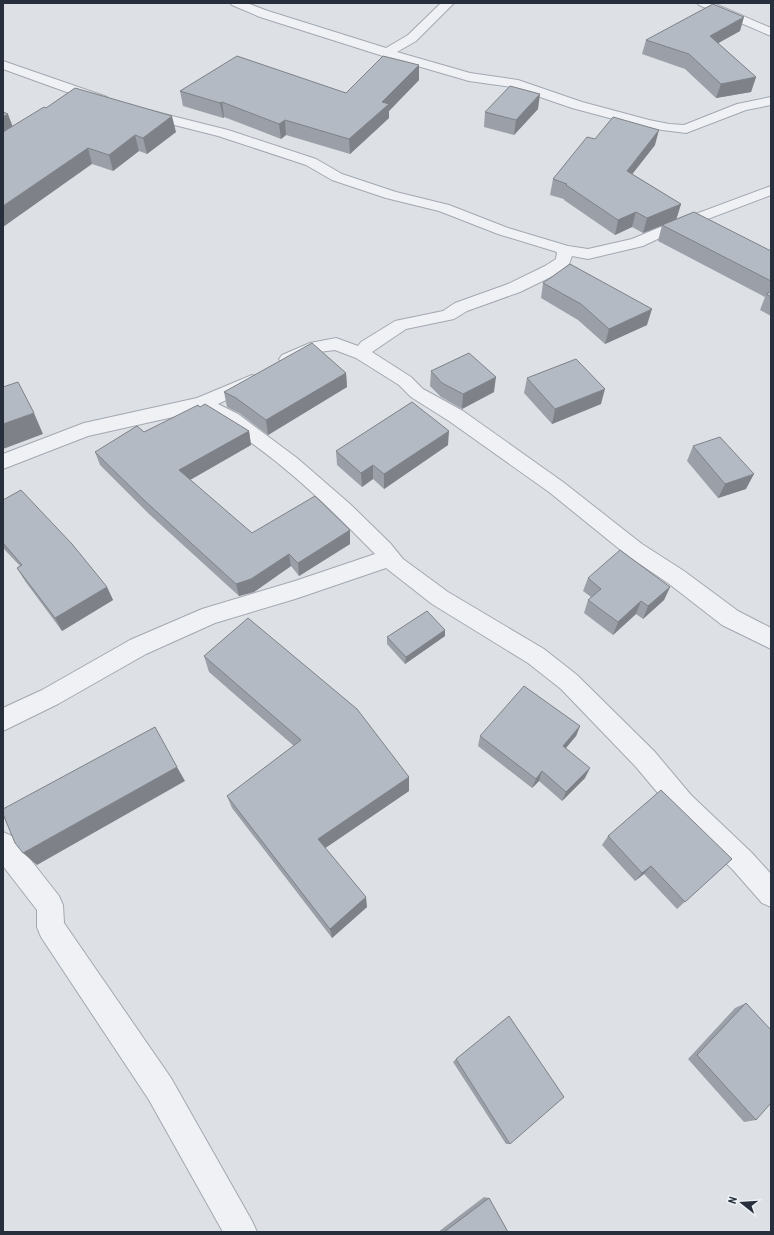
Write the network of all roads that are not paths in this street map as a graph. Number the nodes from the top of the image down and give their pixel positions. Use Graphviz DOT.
graph roads {
  1 [pos="236,3"];
  2 [pos="448,3"];
  3 [pos="702,3"];
  4 [pos="771,32"];
  5 [pos="387,53"];
  6 [pos="3,65"];
  7 [pos="84,94"];
  8 [pos="771,101"];
  9 [pos="71,102"];
  10 [pos="114,104"];
  11 [pos="129,109"];
  12 [pos="767,194"];
  13 [pos="566,250"];
  14 [pos="362,354"];
  15 [pos="202,404"];
  16 [pos="3,462"];
  17 [pos="390,558"];
  18 [pos="771,639"];
  19 [pos="3,720"];
  20 [pos="3,846"];
  21 [pos="771,894"];
  22 [pos="240,1232"];
  1 -- 5 [label="street"];
  2 -- 5 [label="street"];
  3 -- 4 [label="street"];
  5 -- 8 [label="street"];
  6 -- 7 [label="street"];
  7 -- 9 [label="street"];
  7 -- 10 [label="street"];
  11 -- 13 [label="street"];
  12 -- 13 [label="street"];
  13 -- 14 [label="street"];
  14 -- 15 [label="street"];
  14 -- 18 [label="street"];
  15 -- 16 [label="street"];
  15 -- 17 [label="street"];
  17 -- 19 [label="street"];
  17 -- 21 [label="street"];
  20 -- 22 [label="street"];
}
